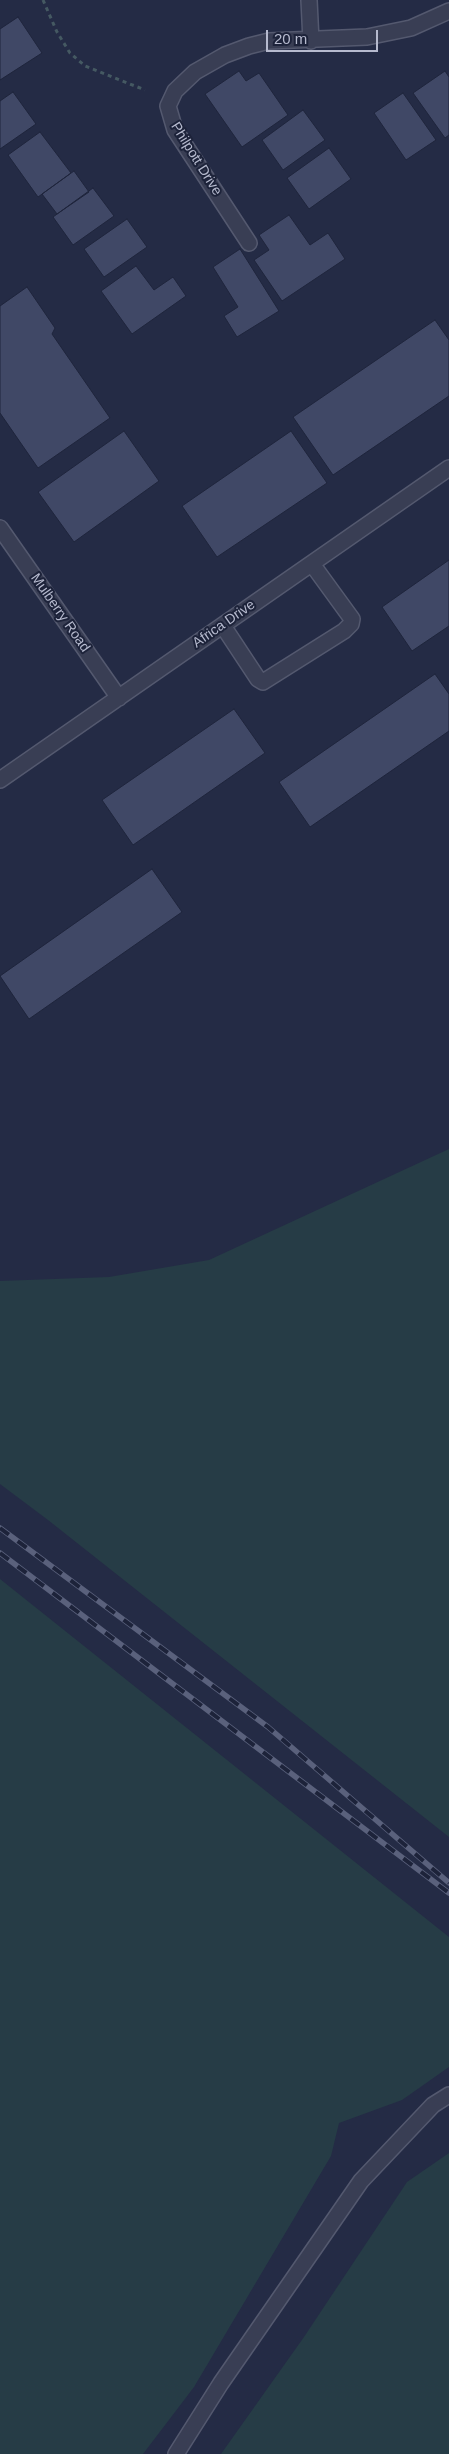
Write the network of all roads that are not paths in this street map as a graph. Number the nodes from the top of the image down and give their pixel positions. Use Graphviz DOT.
graph roads {
  1 [pos="309,0"];
  2 [pos="449,11"];
  3 [pos="311,41"];
  4 [pos="250,243"];
  5 [pos="449,468"];
  6 [pos="0,528"];
  7 [pos="312,564"];
  8 [pos="222,626"];
  9 [pos="119,698"];
  10 [pos="0,780"];
  11 [pos="449,2095"];
  12 [pos="176,2454"];
  1 -- 3 [label="street"];
  2 -- 3 [label="street"];
  3 -- 4 [label="street, Philpott Drive"];
  5 -- 7 [label="street, Africa Drive"];
  6 -- 9 [label="street, Mulberry Road"];
  7 -- 8 [label="street, Africa Drive"];
  7 -- 8 [label="street"];
  8 -- 9 [label="street, Africa Drive"];
  9 -- 10 [label="street, Africa Drive"];
  11 -- 12 [label="street"];
}
